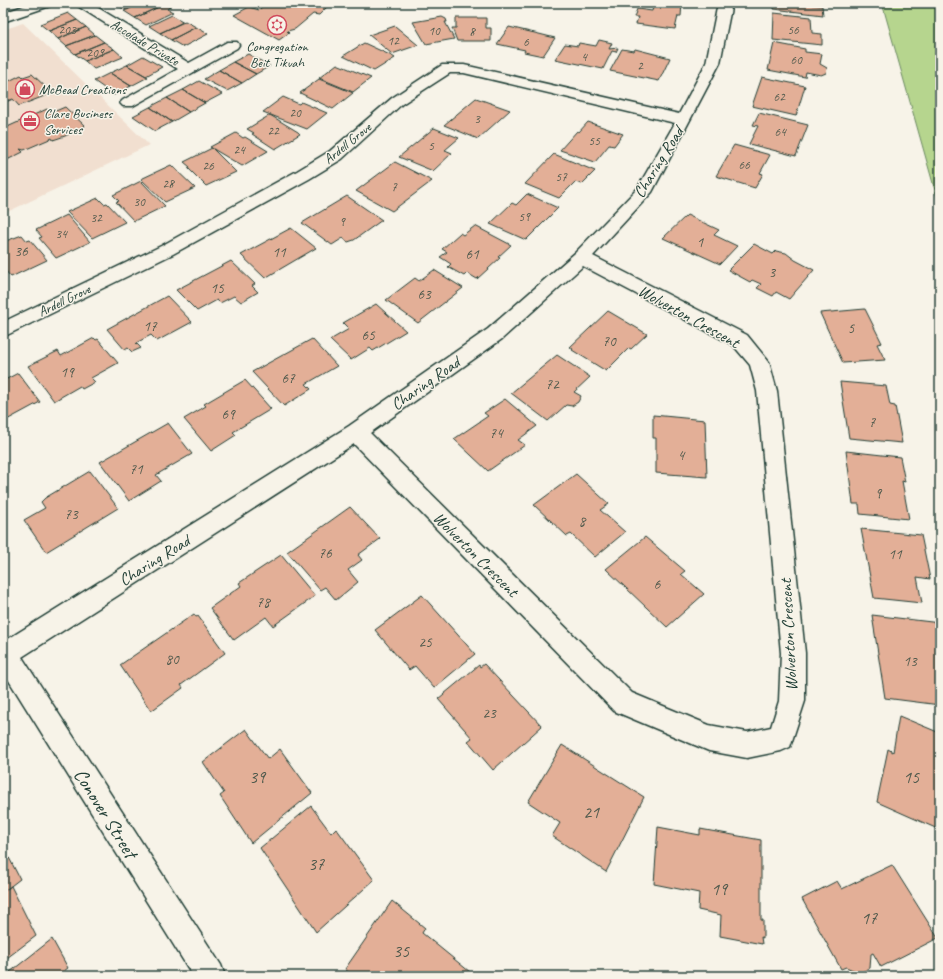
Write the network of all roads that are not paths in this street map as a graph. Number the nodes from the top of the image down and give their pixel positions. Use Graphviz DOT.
graph roads {
  1 [pos="45,3"];
  2 [pos="80,3"];
  3 [pos="725,3"];
  4 [pos="3,18"];
  5 [pos="232,46"];
  6 [pos="189,69"];
  7 [pos="128,103"];
  8 [pos="684,120"];
  9 [pos="581,258"];
  10 [pos="3,330"];
  11 [pos="356,432"];
  12 [pos="4,651"];
  13 [pos="210,976"];
  1 -- 4 [label="street"];
  2 -- 6 [label="street, Accolade Private"];
  3 -- 8 [label="street, Charing Road"];
  5 -- 6 [label="street, Accolade Private"];
  6 -- 7 [label="street, Accolade Private"];
  8 -- 9 [label="street, Charing Road"];
  8 -- 10 [label="street, Ardell Grove"];
  9 -- 11 [label="street, Charing Road"];
  9 -- 11 [label="street, Wolverton Crescent"];
  11 -- 12 [label="street, Charing Road"];
  12 -- 13 [label="street, Conover Street"];
}
